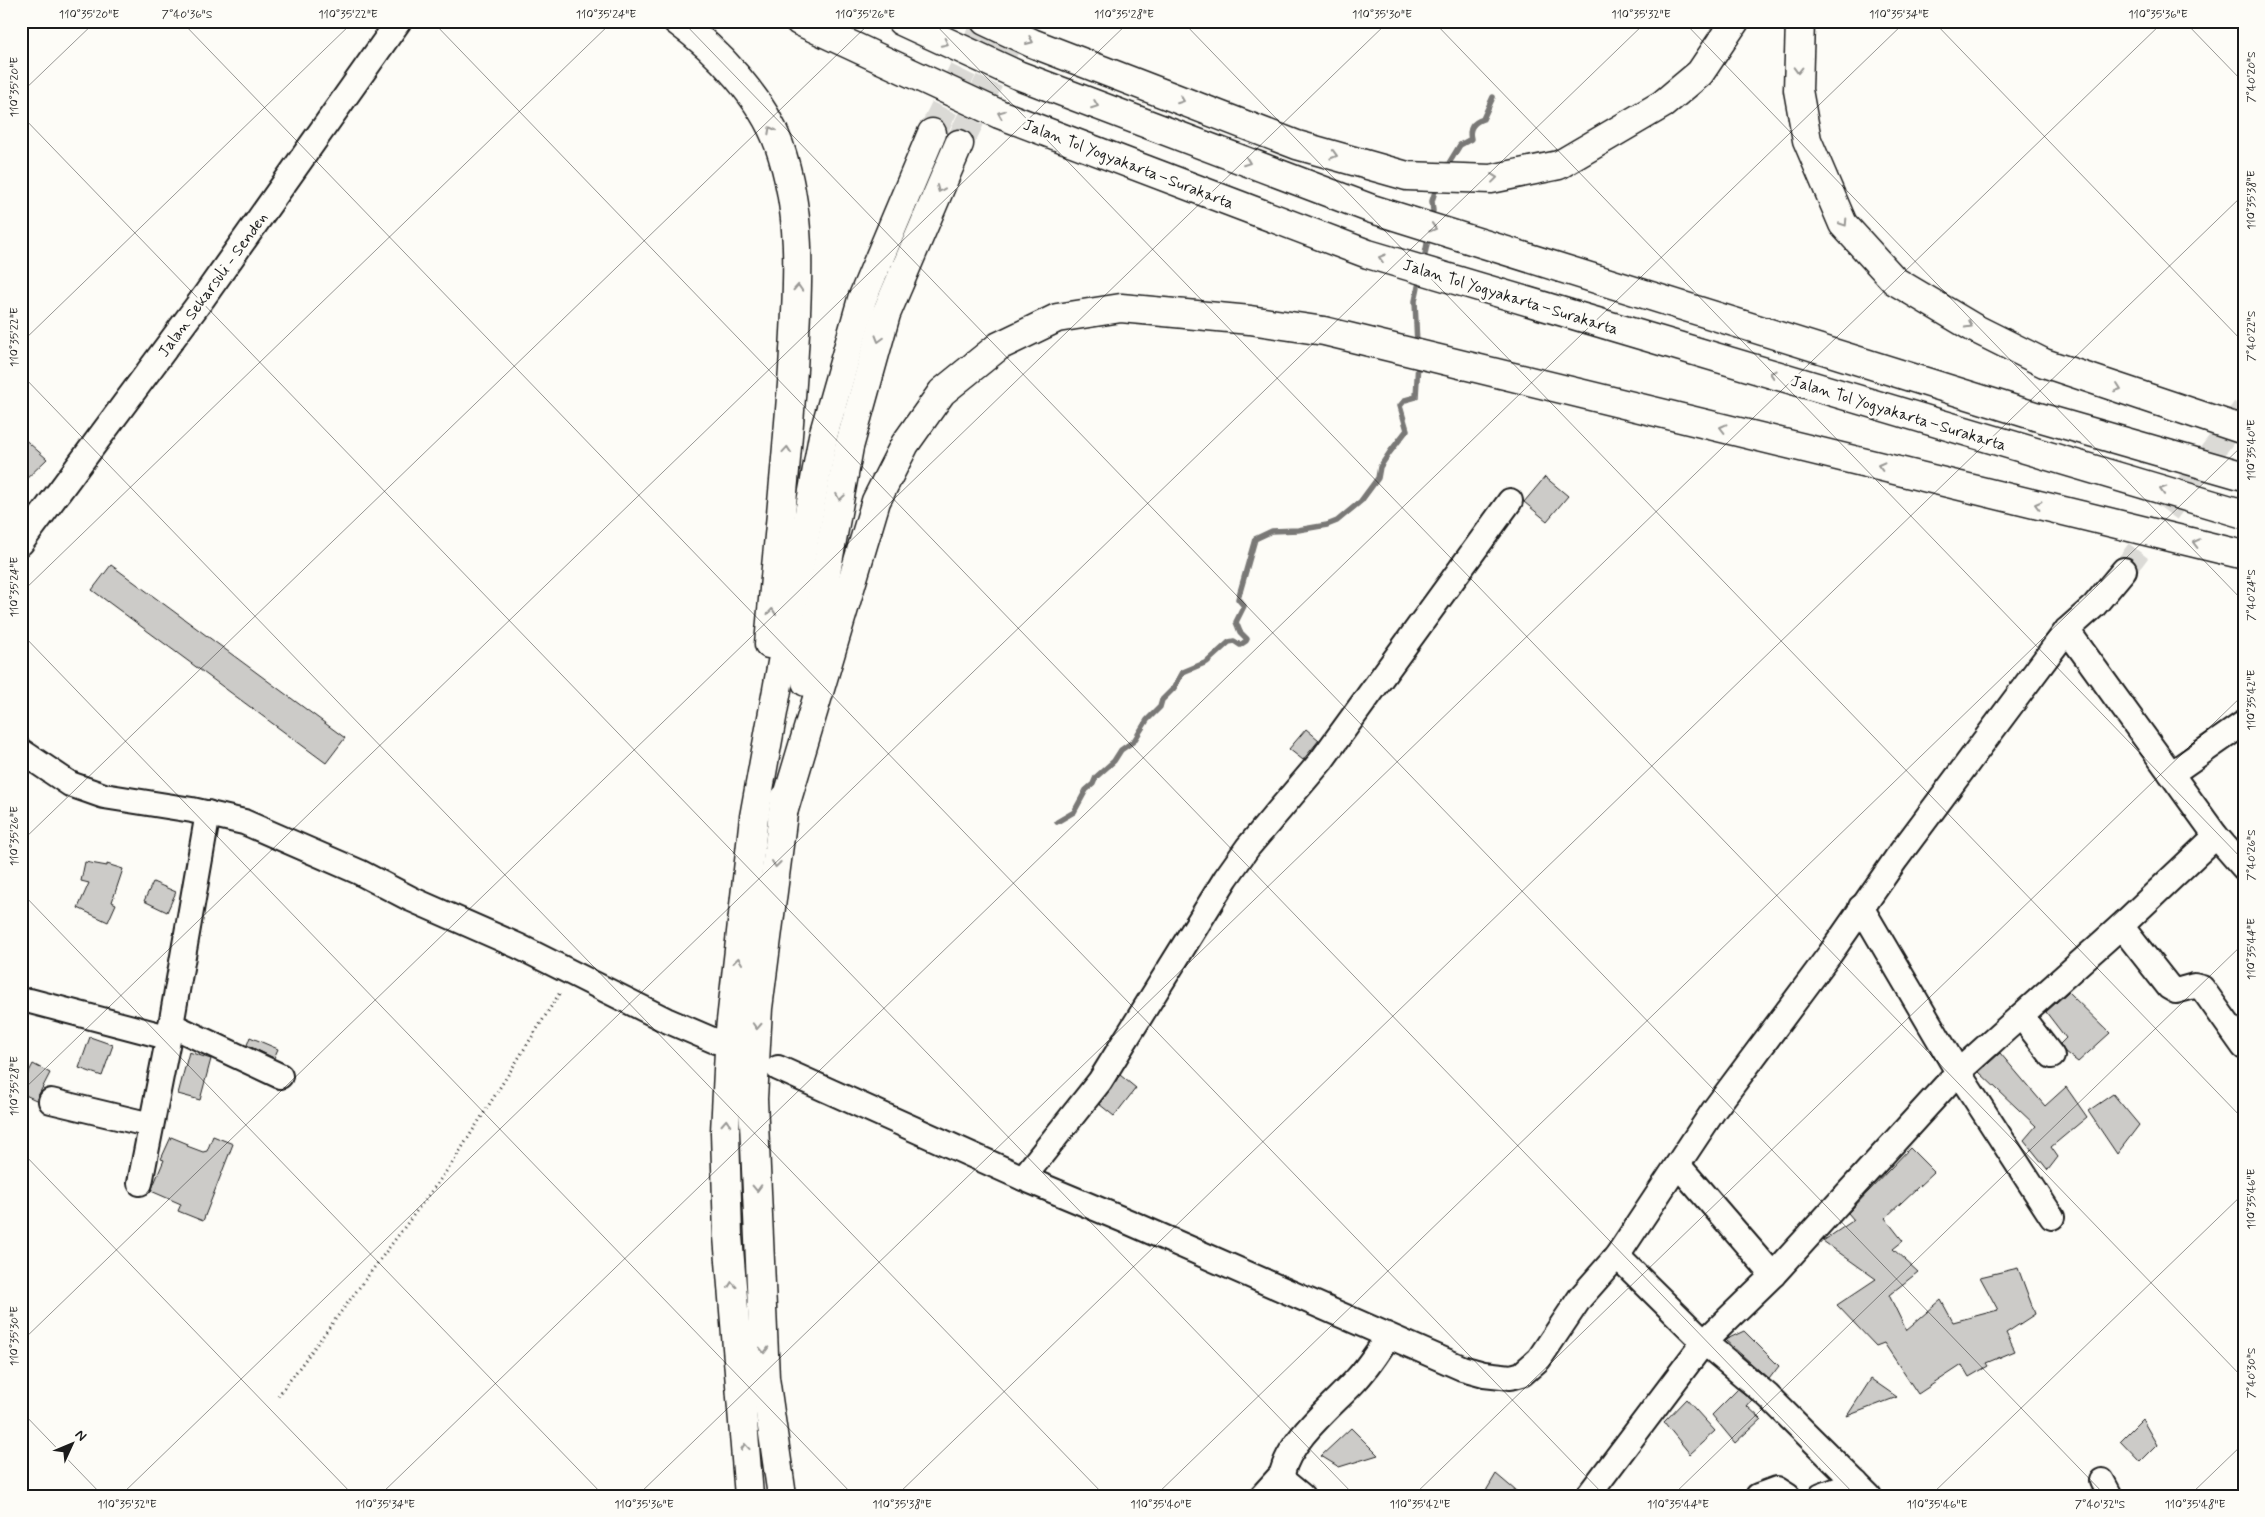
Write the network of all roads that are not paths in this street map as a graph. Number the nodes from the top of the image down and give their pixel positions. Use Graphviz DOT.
graph roads {
  1 [pos="399,21"];
  2 [pos="677,21"];
  3 [pos="799,21"];
  4 [pos="902,21"];
  5 [pos="985,21"];
  6 [pos="1734,21"];
  7 [pos="1800,21"];
  8 [pos="932,132"];
  9 [pos="958,144"];
  10 [pos="2244,430"];
  11 [pos="2244,476"];
  12 [pos="1510,501"];
  13 [pos="2244,514"];
  14 [pos="21,543"];
  15 [pos="2244,555"];
  16 [pos="2124,570"];
  17 [pos="2067,630"];
  18 [pos="2244,723"];
  19 [pos="21,751"];
  20 [pos="2171,774"];
  21 [pos="208,812"];
  22 [pos="782,816"];
  23 [pos="754,817"];
  24 [pos="2216,836"];
  25 [pos="2244,868"];
  26 [pos="1861,907"];
  27 [pos="2121,926"];
  28 [pos="30,1001"];
  29 [pos="2021,1016"];
  30 [pos="169,1031"];
  31 [pos="715,1042"];
  32 [pos="2244,1047"];
  33 [pos="2052,1056"];
  34 [pos="778,1068"];
  35 [pos="1958,1072"];
  36 [pos="280,1076"];
  37 [pos="51,1101"];
  38 [pos="151,1125"];
  39 [pos="1678,1165"];
  40 [pos="1023,1178"];
  41 [pos="140,1183"];
  42 [pos="2052,1217"];
  43 [pos="1617,1256"];
  44 [pos="1774,1275"];
  45 [pos="1388,1336"];
  46 [pos="1704,1342"];
  47 [pos="1282,1474"];
  48 [pos="1862,1489"];
  49 [pos="749,1496"];
  50 [pos="782,1496"];
  51 [pos="1262,1496"];
  52 [pos="1302,1496"];
  53 [pos="1588,1496"];
  54 [pos="1758,1496"];
  55 [pos="1788,1496"];
  56 [pos="1821,1496"];
  1 -- 14 [label="street, Jalan Sekarsuli - Senden"];
  23 -- 2 [label="highway, one-way"];
  13 -- 3 [label="highway, Jalan Tol Yogyakarta–Surakarta, one-way"];
  4 -- 11 [label="highway, one-way"];
  5 -- 6 [label="highway, one-way"];
  7 -- 10 [label="highway, one-way"];
  8 -- 23 [label="highway"];
  9 -- 22 [label="highway, one-way"];
  12 -- 40 [label="street"];
  15 -- 22 [label="highway, one-way"];
  16 -- 17 [label="street"];
  17 -- 20 [label="street"];
  17 -- 26 [label="street"];
  18 -- 20 [label="street"];
  19 -- 21 [label="street"];
  20 -- 24 [label="street"];
  21 -- 30 [label="street"];
  21 -- 31 [label="street"];
  22 -- 50 [label="highway, one-way"];
  49 -- 23 [label="highway, one-way"];
  24 -- 25 [label="street"];
  24 -- 27 [label="street"];
  26 -- 35 [label="street"];
  26 -- 39 [label="street"];
  27 -- 29 [label="street"];
  27 -- 32 [label="street"];
  28 -- 30 [label="street"];
  29 -- 33 [label="street"];
  29 -- 35 [label="street"];
  30 -- 36 [label="street"];
  30 -- 38 [label="street"];
  34 -- 40 [label="street"];
  35 -- 42 [label="street"];
  35 -- 44 [label="street"];
  37 -- 38 [label="street"];
  38 -- 41 [label="street"];
  39 -- 43 [label="street"];
  39 -- 44 [label="street"];
  40 -- 45 [label="street"];
  43 -- 45 [label="street"];
  43 -- 46 [label="street"];
  44 -- 46 [label="street"];
  45 -- 47 [label="street"];
  46 -- 48 [label="street"];
  46 -- 53 [label="street"];
  47 -- 51 [label="street"];
  47 -- 52 [label="street"];
  48 -- 56 [label="street"];
  54 -- 55 [label="street"];
}
